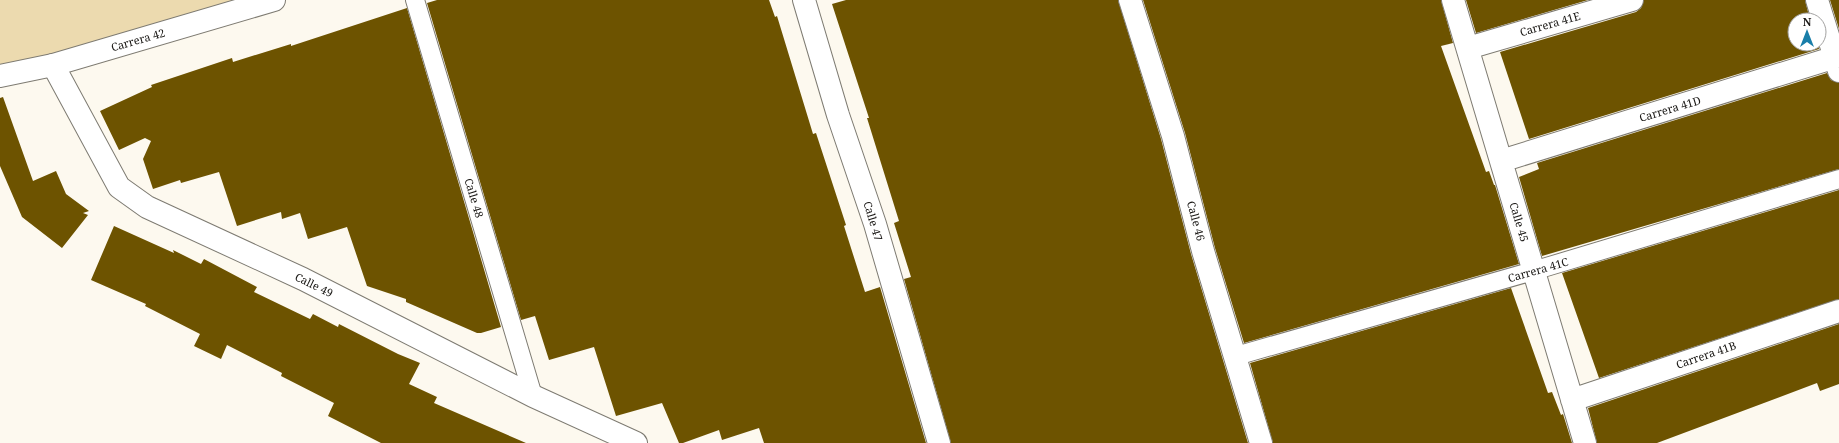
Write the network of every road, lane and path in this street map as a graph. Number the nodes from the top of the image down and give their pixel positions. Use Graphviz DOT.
graph roads {
  1 [pos="274,0"];
  2 [pos="415,0"];
  3 [pos="804,0"];
  4 [pos="1130,0"];
  5 [pos="1454,0"];
  6 [pos="1632,0"];
  7 [pos="1817,0"];
  8 [pos="1468,48"];
  9 [pos="1838,61"];
  10 [pos="53,65"];
  11 [pos="0,76"];
  12 [pos="1501,162"];
  13 [pos="1839,179"];
  14 [pos="1533,271"];
  15 [pos="1839,311"];
  16 [pos="1236,356"];
  17 [pos="533,396"];
  18 [pos="1572,400"];
  19 [pos="636,443"];
  20 [pos="939,443"];
  21 [pos="1261,443"];
  22 [pos="1585,443"];
  1 -- 10 [label="street, Carrera 42"];
  2 -- 17 [label="street, Calle 48"];
  3 -- 20 [label="street, Calle 47"];
  4 -- 16 [label="street, Calle 46"];
  5 -- 8 [label="street, Calle 45"];
  6 -- 8 [label="street, Carrera 41E"];
  7 -- 9 [label="street"];
  8 -- 12 [label="street, Calle 45"];
  9 -- 12 [label="street, Carrera 41D"];
  10 -- 11 [label="street, Carrera 42"];
  10 -- 17 [label="street, Calle 49"];
  12 -- 14 [label="street, Calle 45"];
  13 -- 14 [label="street, Carrera 41C"];
  14 -- 16 [label="street, Carrera 41C"];
  14 -- 18 [label="street, Calle 45"];
  15 -- 18 [label="street, Carrera 41B"];
  16 -- 21 [label="street, Calle 46"];
  17 -- 19 [label="street, Calle 49"];
  18 -- 22 [label="street, Calle 45"];
}
